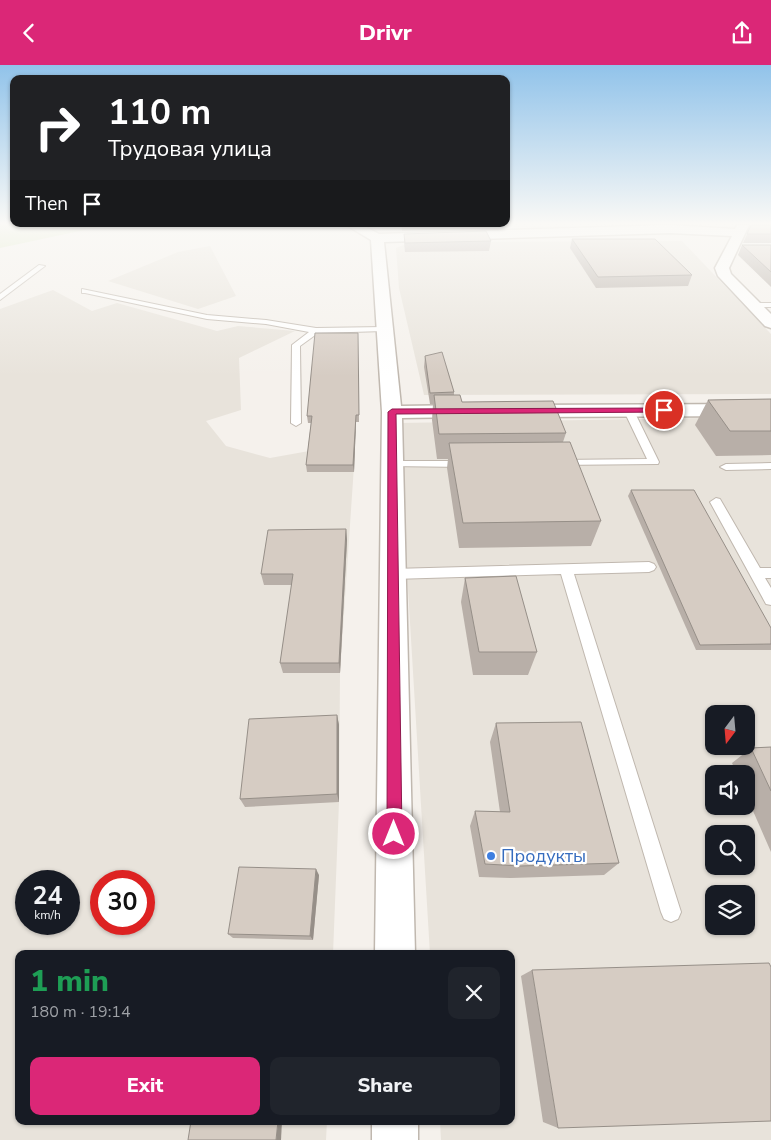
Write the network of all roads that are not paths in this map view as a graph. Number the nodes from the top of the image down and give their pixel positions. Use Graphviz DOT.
graph roads {
  1 [pos="30,275"];
  2 [pos="380,275"];
  3 [pos="725,275"];
  4 [pos="85,291"];
  5 [pos="0,297"];
  6 [pos="754,305"];
  7 [pos="771,305"];
  8 [pos="771,323"];
  9 [pos="384,329"];
  10 [pos="316,331"];
  11 [pos="771,410"];
  12 [pos="629,411"];
  13 [pos="392,412"];
  14 [pos="296,423"];
  15 [pos="547,463"];
  16 [pos="392,464"];
  17 [pos="480,464"];
  18 [pos="771,466"];
  19 [pos="726,467"];
  20 [pos="716,502"];
  21 [pos="649,567"];
  22 [pos="566,569"];
  23 [pos="756,573"];
  24 [pos="771,573"];
  25 [pos="393,574"];
  26 [pos="771,600"];
  27 [pos="671,912"];
  28 [pos="395,950"];
  29 [pos="395,1125"];
  30 [pos="395,1140"];
  1 -- 5 [label="lane"];
  2 -- 9 [label="street"];
  3 -- 6 [label="street"];
  4 -- 10 [label="lane"];
  6 -- 7 [label="lane"];
  6 -- 8 [label="street"];
  9 -- 10 [label="lane"];
  9 -- 13 [label="street"];
  10 -- 14 [label="lane"];
  11 -- 12 [label="street"];
  12 -- 13 [label="street"];
  12 -- 15 [label="lane"];
  13 -- 16 [label="street"];
  16 -- 17 [label="lane"];
  16 -- 25 [label="street"];
  18 -- 19 [label="lane"];
  20 -- 23 [label="lane"];
  21 -- 22 [label="lane"];
  22 -- 25 [label="lane"];
  22 -- 27 [label="lane"];
  23 -- 24 [label="lane"];
  23 -- 26 [label="lane"];
  25 -- 28 [label="street"];
  29 -- 30 [label="street"];
}
